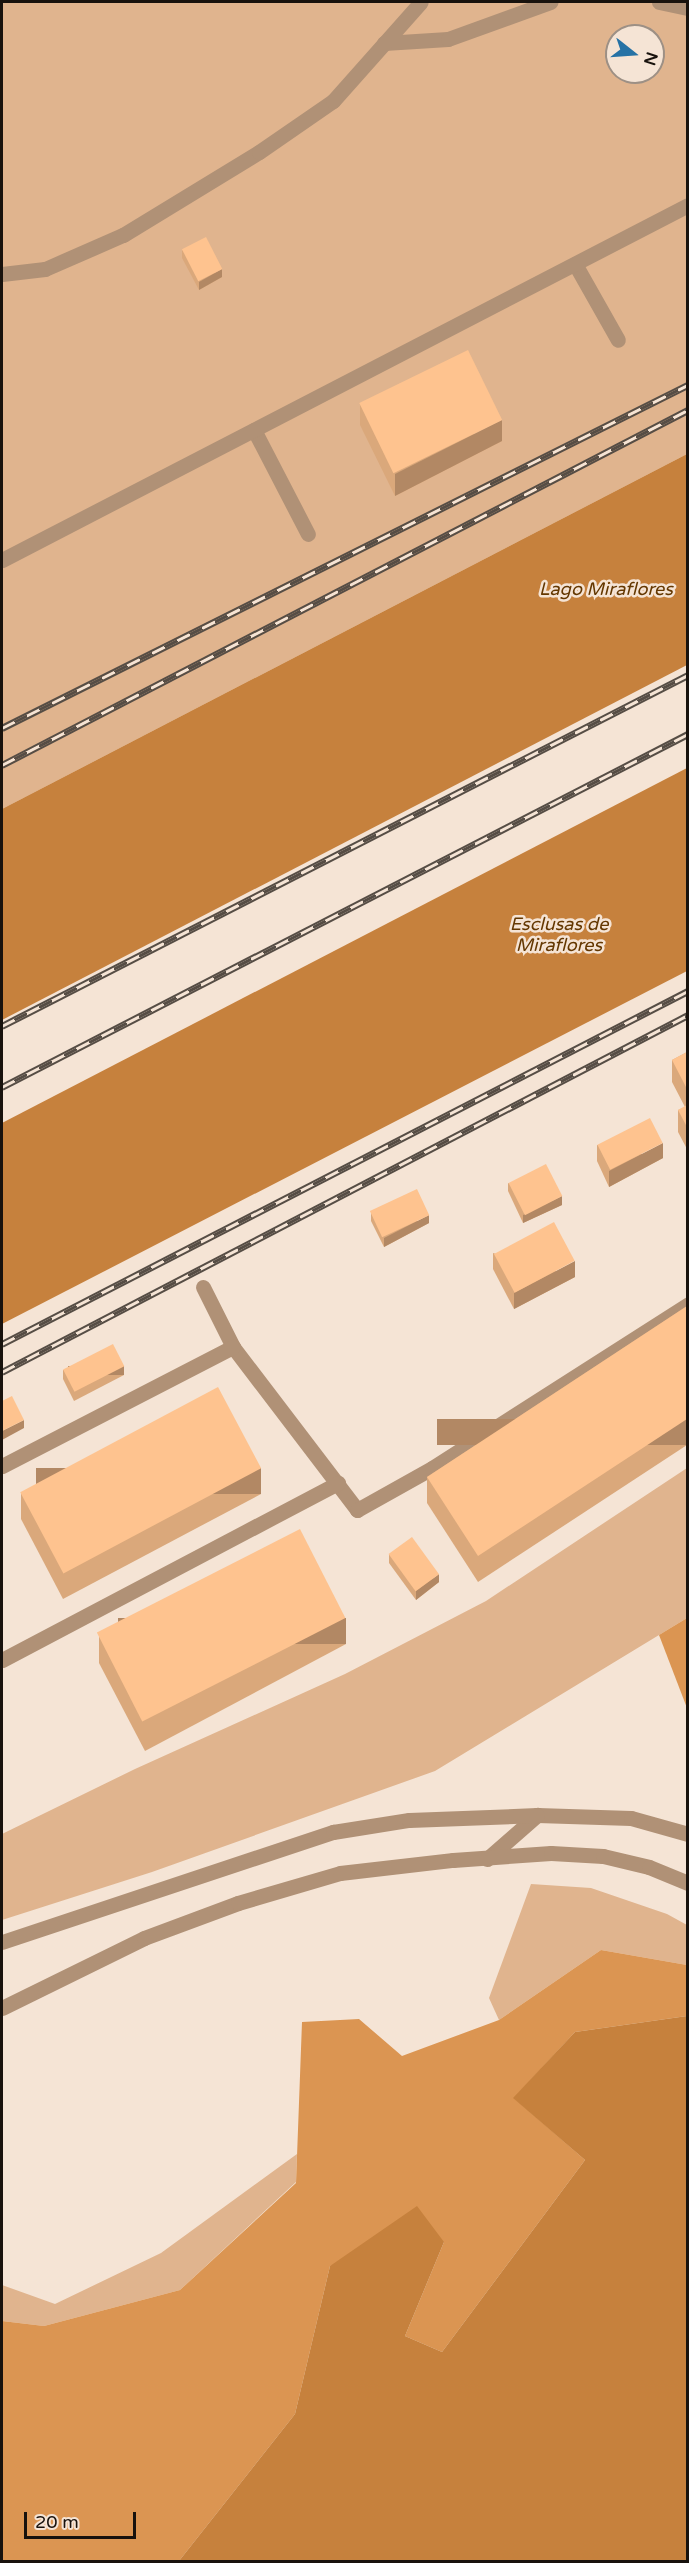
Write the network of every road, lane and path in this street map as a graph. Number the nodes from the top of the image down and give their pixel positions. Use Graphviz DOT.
graph roads {
  1 [pos="421,2"];
  2 [pos="550,2"];
  3 [pos="659,2"];
  4 [pos="687,8"];
  5 [pos="384,43"];
  6 [pos="687,206"];
  7 [pos="575,264"];
  8 [pos="2,274"];
  9 [pos="618,340"];
  10 [pos="254,430"];
  11 [pos="308,534"];
  12 [pos="2,560"];
  13 [pos="202,1287"];
  14 [pos="687,1304"];
  15 [pos="233,1347"];
  16 [pos="2,1466"];
  17 [pos="338,1483"];
  18 [pos="2,1660"];
  19 [pos="537,1815"];
  20 [pos="687,1834"];
  21 [pos="487,1859"];
  22 [pos="687,1883"];
  23 [pos="2,1942"];
  24 [pos="2,2008"];
  1 -- 5 [label="lane"];
  2 -- 5 [label="lane"];
  3 -- 4 [label="lane"];
  5 -- 8 [label="lane"];
  6 -- 7 [label="lane"];
  7 -- 9 [label="lane"];
  7 -- 10 [label="lane"];
  10 -- 11 [label="lane"];
  10 -- 12 [label="lane"];
  13 -- 15 [label="lane"];
  14 -- 17 [label="lane"];
  15 -- 16 [label="lane"];
  15 -- 17 [label="lane"];
  17 -- 18 [label="lane"];
  19 -- 20 [label="lane"];
  19 -- 21 [label="lane"];
  19 -- 23 [label="lane"];
  21 -- 22 [label="lane"];
  21 -- 24 [label="lane"];
}
